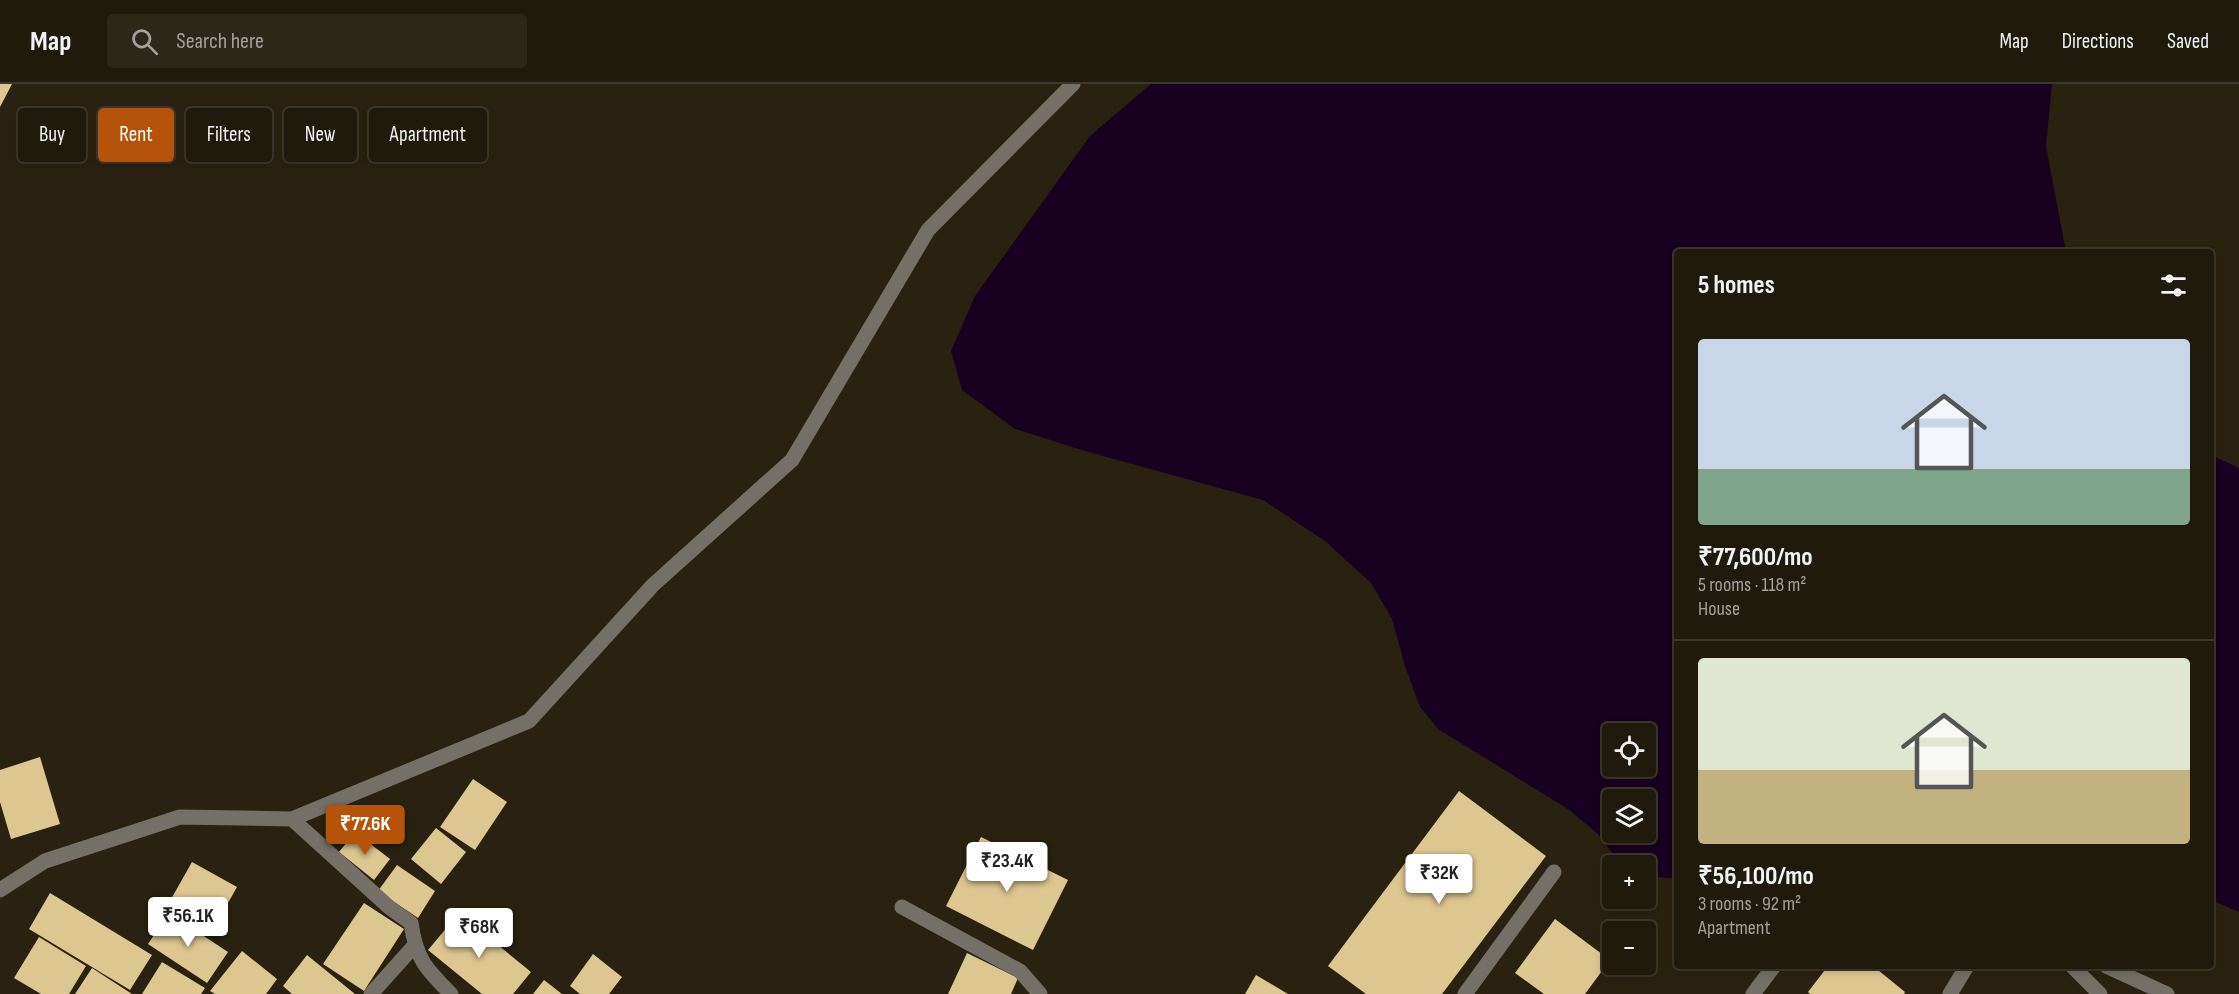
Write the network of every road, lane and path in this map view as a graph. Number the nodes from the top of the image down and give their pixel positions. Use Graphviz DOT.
graph roads {
  1 [pos="1073,84"];
  2 [pos="292,819"];
  3 [pos="1554,872"];
  4 [pos="0,890"];
  5 [pos="902,907"];
  6 [pos="414,946"];
  7 [pos="1772,969"];
  8 [pos="1965,969"];
  9 [pos="2075,969"];
  10 [pos="2113,969"];
  11 [pos="372,994"];
  12 [pos="452,994"];
  13 [pos="1040,994"];
  14 [pos="1465,994"];
  15 [pos="1753,994"];
  16 [pos="1950,994"];
  17 [pos="2100,994"];
  18 [pos="2168,994"];
  1 -- 2 [label="street"];
  2 -- 4 [label="street"];
  2 -- 6 [label="street"];
  3 -- 14 [label="street"];
  5 -- 13 [label="street"];
  6 -- 11 [label="street"];
  6 -- 12 [label="street"];
  7 -- 15 [label="street"];
  8 -- 16 [label="street"];
  9 -- 17 [label="street"];
  10 -- 18 [label="street"];
}
